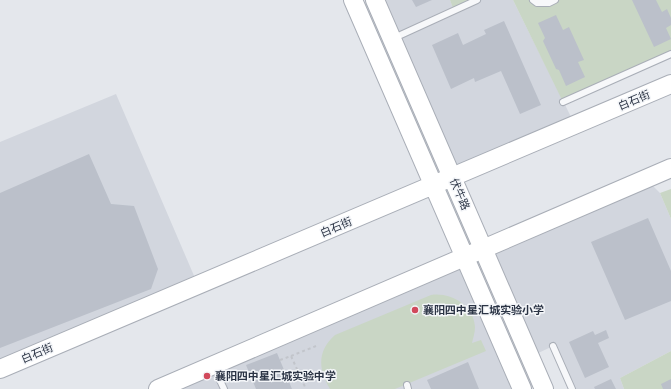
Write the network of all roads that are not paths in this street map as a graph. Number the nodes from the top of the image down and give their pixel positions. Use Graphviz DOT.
graph roads {
  1 [pos="353,0"];
  2 [pos="375,0"];
  3 [pos="477,0"];
  4 [pos="533,0"];
  5 [pos="555,0"];
  6 [pos="392,39"];
  7 [pos="671,54"];
  8 [pos="671,84"];
  9 [pos="563,102"];
  10 [pos="671,168"];
  11 [pos="452,178"];
  12 [pos="433,186"];
  13 [pos="483,249"];
  14 [pos="465,257"];
  15 [pos="553,346"];
  16 [pos="0,369"];
  17 [pos="218,376"];
  18 [pos="158,389"];
  19 [pos="224,389"];
  20 [pos="522,389"];
  21 [pos="544,389"];
  22 [pos="572,389"];
  1 -- 12 [label="street"];
  2 -- 6 [label="street, 伏牛路"];
  3 -- 6 [label="lane"];
  4 -- 5 [label="lane"];
  6 -- 11 [label="street, 伏牛路"];
  7 -- 9 [label="lane"];
  8 -- 11 [label="street, 白石街"];
  10 -- 13 [label="street"];
  11 -- 12 [label="street, 白石街"];
  11 -- 13 [label="street, 伏牛路"];
  12 -- 14 [label="street"];
  12 -- 16 [label="street, 白石街"];
  13 -- 14 [label="street"];
  13 -- 21 [label="street, 伏牛路"];
  14 -- 18 [label="street"];
  14 -- 20 [label="street"];
  15 -- 22 [label="lane"];
  17 -- 19 [label="lane"];
}
